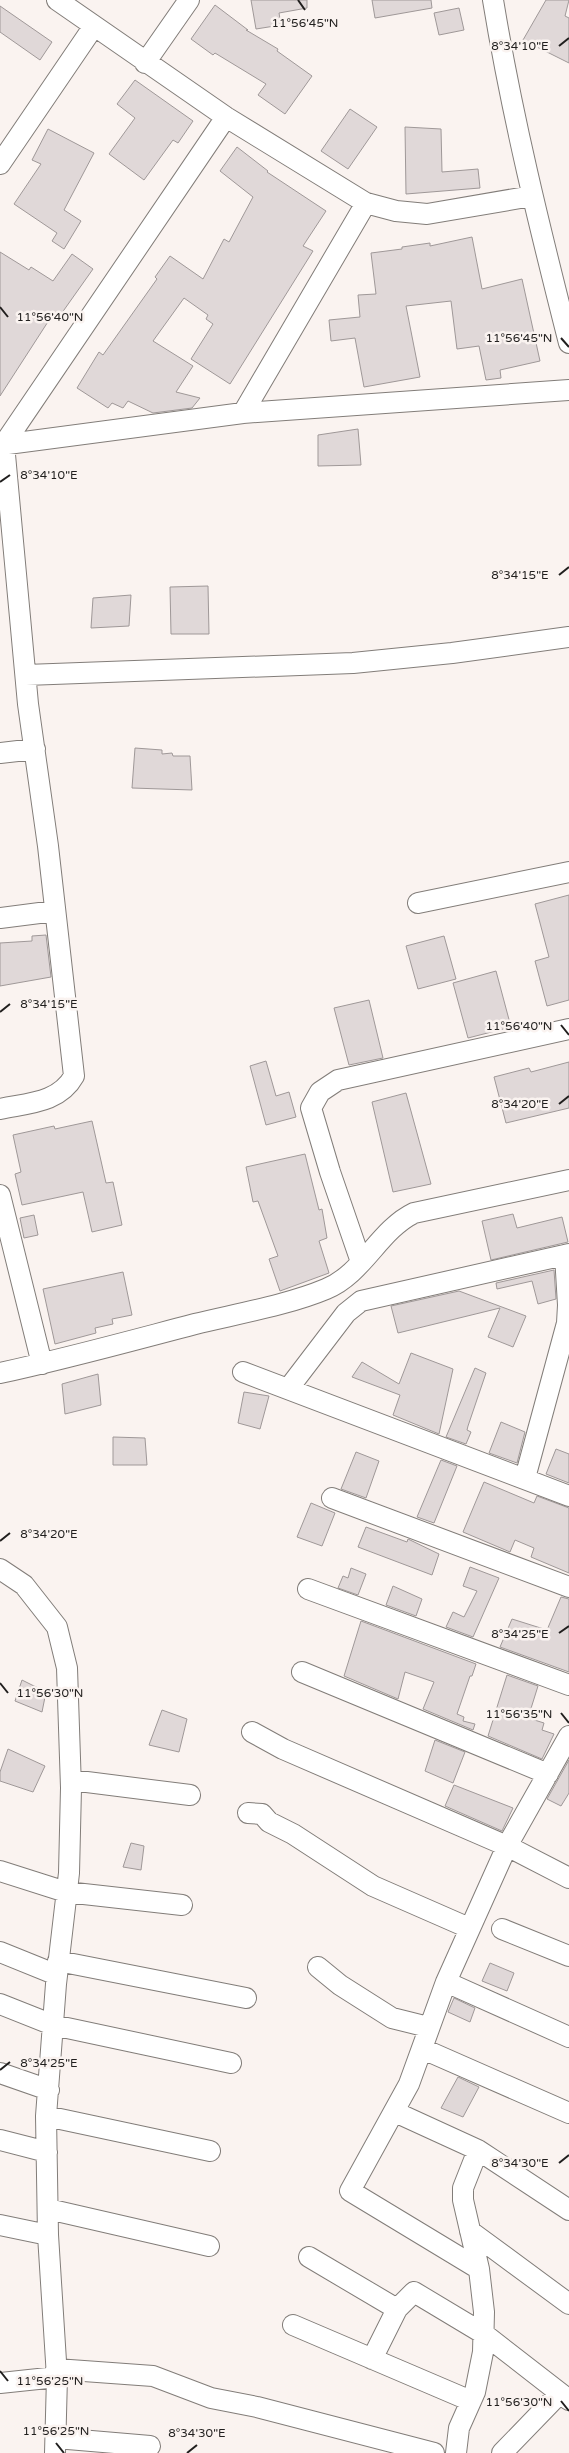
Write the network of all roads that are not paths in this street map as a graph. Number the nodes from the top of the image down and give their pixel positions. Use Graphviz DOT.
graph roads {
  1 [pos="57,0"];
  2 [pos="189,0"];
  3 [pos="493,0"];
  4 [pos="94,26"];
  5 [pos="145,62"];
  6 [pos="226,117"];
  7 [pos="0,164"];
  8 [pos="532,196"];
  9 [pos="366,203"];
  10 [pos="569,343"];
  11 [pos="569,390"];
  12 [pos="243,413"];
  13 [pos="2,444"];
  14 [pos="569,637"];
  15 [pos="26,675"];
  16 [pos="35,749"];
  17 [pos="0,753"];
  18 [pos="569,872"];
  19 [pos="418,903"];
  20 [pos="55,911"];
  21 [pos="0,918"];
  22 [pos="569,1029"];
  23 [pos="0,1109"];
  24 [pos="569,1180"];
  25 [pos="0,1195"];
  26 [pos="567,1255"];
  27 [pos="361,1262"];
  28 [pos="42,1364"];
  29 [pos="243,1372"];
  30 [pos="0,1373"];
  31 [pos="288,1389"];
  32 [pos="525,1478"];
  33 [pos="569,1496"];
  34 [pos="332,1498"];
  35 [pos="0,1569"];
  36 [pos="569,1587"];
  37 [pos="308,1589"];
  38 [pos="302,1672"];
  39 [pos="569,1685"];
  40 [pos="252,1732"];
  41 [pos="567,1744"];
  42 [pos="548,1774"];
  43 [pos="71,1780"];
  44 [pos="190,1795"];
  45 [pos="248,1813"];
  46 [pos="507,1846"];
  47 [pos="0,1871"];
  48 [pos="569,1878"];
  49 [pos="66,1892"];
  50 [pos="182,1905"];
  51 [pos="469,1928"];
  52 [pos="502,1929"];
  53 [pos="0,1952"];
  54 [pos="569,1956"];
  55 [pos="58,1968"];
  56 [pos="318,1968"];
  57 [pos="446,1982"];
  58 [pos="246,1998"];
  59 [pos="0,2004"];
  60 [pos="53,2025"];
  61 [pos="428,2027"];
  62 [pos="569,2037"];
  63 [pos="423,2049"];
  64 [pos="231,2064"];
  65 [pos="0,2073"];
  66 [pos="49,2090"];
  67 [pos="395,2112"];
  68 [pos="569,2113"];
  69 [pos="46,2116"];
  70 [pos="0,2140"];
  71 [pos="478,2150"];
  72 [pos="210,2151"];
  73 [pos="47,2152"];
  74 [pos="48,2209"];
  75 [pos="569,2210"];
  76 [pos="0,2225"];
  77 [pos="470,2231"];
  78 [pos="48,2235"];
  79 [pos="209,2246"];
  80 [pos="309,2257"];
  81 [pos="479,2269"];
  82 [pos="569,2304"];
  83 [pos="397,2309"];
  84 [pos="293,2325"];
  85 [pos="484,2334"];
  86 [pos="372,2359"];
  87 [pos="56,2373"];
  88 [pos="0,2383"];
  89 [pos="564,2396"];
  90 [pos="471,2401"];
  91 [pos="55,2445"];
  92 [pos="150,2446"];
  93 [pos="434,2453"];
  94 [pos="456,2453"];
  95 [pos="502,2453"];
  1 -- 4 [label="street"];
  2 -- 5 [label="street"];
  3 -- 8 [label="street"];
  4 -- 5 [label="street"];
  4 -- 7 [label="street"];
  5 -- 6 [label="street"];
  6 -- 9 [label="street"];
  6 -- 13 [label="street"];
  8 -- 9 [label="street"];
  8 -- 10 [label="street"];
  9 -- 12 [label="street"];
  11 -- 12 [label="street"];
  12 -- 13 [label="street"];
  13 -- 15 [label="street"];
  14 -- 15 [label="street"];
  15 -- 16 [label="street"];
  16 -- 17 [label="street"];
  16 -- 20 [label="street"];
  18 -- 19 [label="street"];
  20 -- 21 [label="street"];
  20 -- 23 [label="street"];
  22 -- 27 [label="street"];
  24 -- 27 [label="street"];
  25 -- 28 [label="street"];
  26 -- 31 [label="street"];
  26 -- 32 [label="street"];
  27 -- 28 [label="street"];
  28 -- 30 [label="street"];
  29 -- 31 [label="street"];
  31 -- 32 [label="street"];
  32 -- 33 [label="street"];
  34 -- 36 [label="street"];
  35 -- 43 [label="street"];
  37 -- 39 [label="street"];
  38 -- 42 [label="street"];
  40 -- 46 [label="street"];
  41 -- 42 [label="street"];
  42 -- 46 [label="street"];
  43 -- 44 [label="street"];
  43 -- 49 [label="street"];
  45 -- 51 [label="street"];
  46 -- 48 [label="street"];
  46 -- 51 [label="street"];
  47 -- 49 [label="street"];
  49 -- 50 [label="street"];
  49 -- 55 [label="street"];
  51 -- 57 [label="street"];
  52 -- 54 [label="street"];
  53 -- 55 [label="street"];
  55 -- 58 [label="street"];
  55 -- 60 [label="street"];
  56 -- 61 [label="street"];
  57 -- 61 [label="street"];
  57 -- 62 [label="street"];
  59 -- 60 [label="street"];
  60 -- 64 [label="street"];
  60 -- 66 [label="street"];
  61 -- 63 [label="street"];
  63 -- 67 [label="street"];
  63 -- 68 [label="street"];
  65 -- 66 [label="street"];
  66 -- 69 [label="street"];
  67 -- 71 [label="street"];
  67 -- 81 [label="street"];
  69 -- 72 [label="street"];
  69 -- 73 [label="street"];
  70 -- 73 [label="street"];
  71 -- 75 [label="street"];
  71 -- 77 [label="street"];
  73 -- 74 [label="street"];
  74 -- 78 [label="street"];
  74 -- 79 [label="street"];
  76 -- 78 [label="street"];
  77 -- 81 [label="street"];
  77 -- 82 [label="street"];
  78 -- 87 [label="street"];
  80 -- 83 [label="street"];
  81 -- 85 [label="street"];
  83 -- 85 [label="street"];
  83 -- 86 [label="street"];
  84 -- 86 [label="street"];
  85 -- 89 [label="street"];
  85 -- 90 [label="street"];
  86 -- 90 [label="street"];
  87 -- 88 [label="street"];
  87 -- 91 [label="street"];
  87 -- 93 [label="street"];
  89 -- 95 [label="street"];
  90 -- 94 [label="street"];
  91 -- 92 [label="street"];
}
